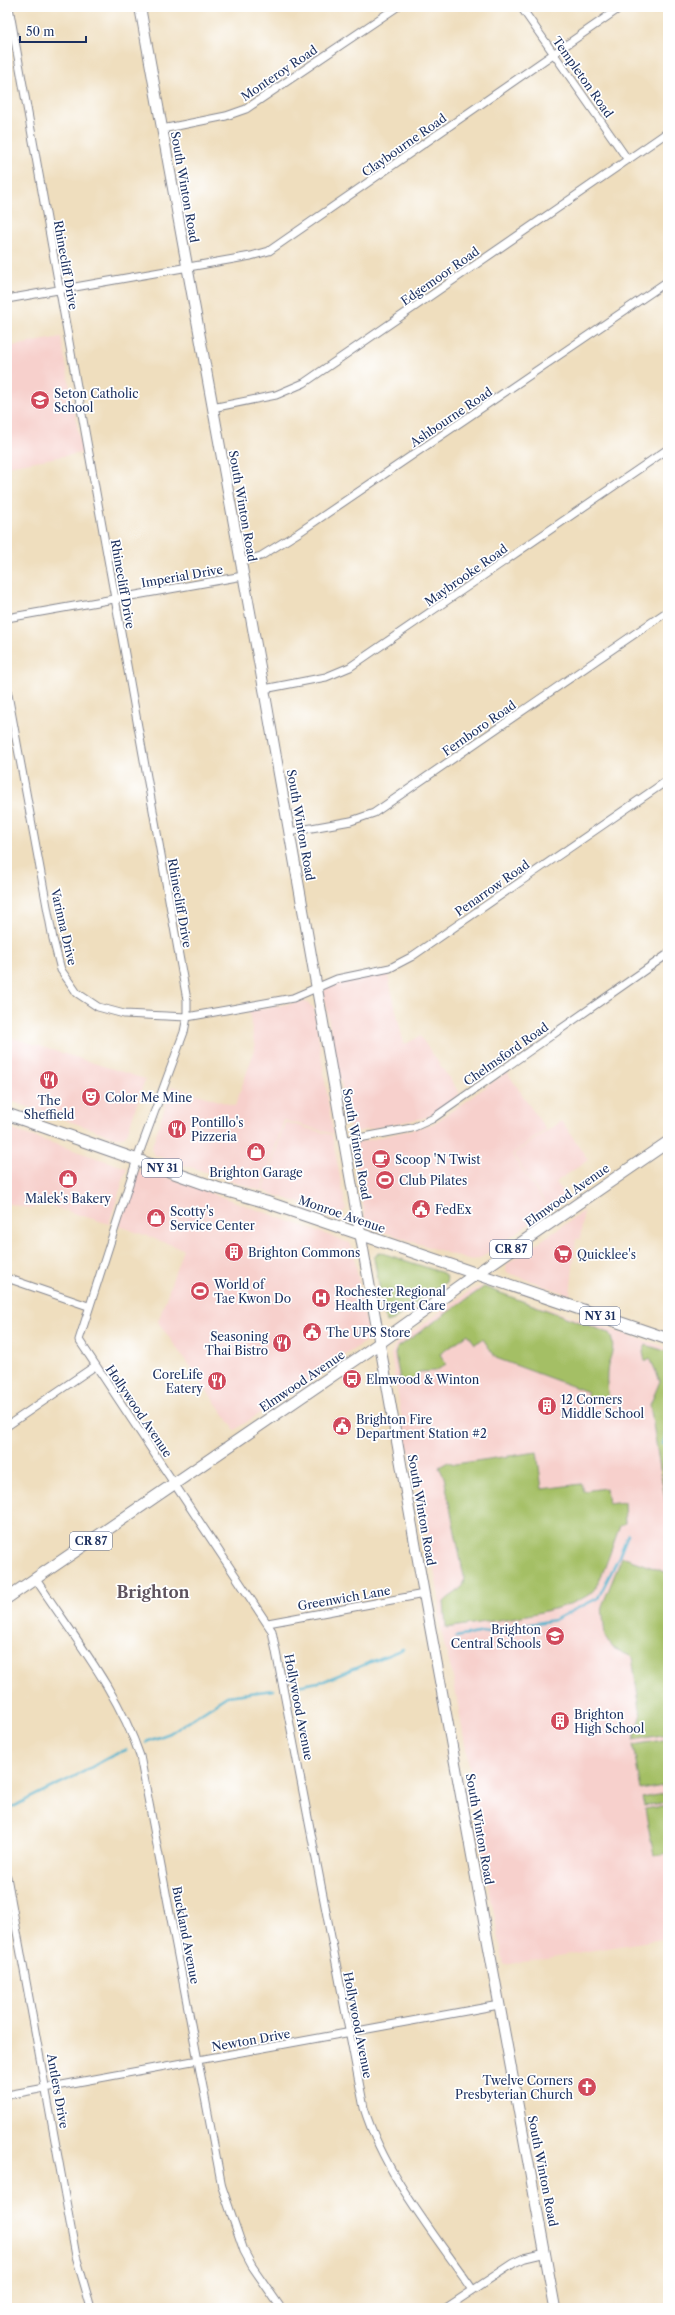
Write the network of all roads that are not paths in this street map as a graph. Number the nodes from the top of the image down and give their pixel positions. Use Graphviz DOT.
graph roads {
  1 [pos="9,7"];
  2 [pos="140,7"];
  3 [pos="397,7"];
  4 [pos="521,7"];
  5 [pos="621,7"];
  6 [pos="553,54"];
  7 [pos="162,129"];
  8 [pos="668,132"];
  9 [pos="628,160"];
  10 [pos="186,267"];
  11 [pos="668,281"];
  12 [pos="59,290"];
  13 [pos="7,299"];
  14 [pos="212,408"];
  15 [pos="668,449"];
  16 [pos="240,562"];
  17 [pos="243,576"];
  18 [pos="114,599"];
  19 [pos="668,611"];
  20 [pos="7,618"];
  21 [pos="7,689"];
  22 [pos="264,690"];
  23 [pos="668,780"];
  24 [pos="289,832"];
  25 [pos="668,954"];
  26 [pos="316,988"];
  27 [pos="187,1017"];
  28 [pos="7,1114"];
  29 [pos="343,1141"];
  30 [pos="668,1142"];
  31 [pos="137,1159"];
  32 [pos="360,1235"];
  33 [pos="476,1274"];
  34 [pos="7,1278"];
  35 [pos="88,1306"];
  36 [pos="668,1339"];
  37 [pos="380,1343"];
  38 [pos="94,1366"];
  39 [pos="7,1426"];
  40 [pos="174,1483"];
  41 [pos="35,1578"];
  42 [pos="424,1594"];
  43 [pos="7,1598"];
  44 [pos="268,1623"];
  45 [pos="7,1877"];
  46 [pos="499,2005"];
  47 [pos="349,2033"];
  48 [pos="198,2061"];
  49 [pos="46,2088"];
  50 [pos="7,2095"];
  51 [pos="546,2253"];
  52 [pos="473,2290"];
  53 [pos="91,2308"];
  54 [pos="281,2308"];
  55 [pos="446,2308"];
  56 [pos="555,2308"];
  1 -- 12 [label="street, Rhinecliff Drive"];
  2 -- 7 [label="main road, South Winton Road"];
  3 -- 7 [label="street, Monteroy Road"];
  4 -- 6 [label="street, Templeton Road"];
  5 -- 6 [label="street, Claybourne Road"];
  6 -- 9 [label="street, Templeton Road"];
  6 -- 10 [label="street, Claybourne Road"];
  7 -- 10 [label="main road, South Winton Road"];
  8 -- 9 [label="street, Edgemoor Road"];
  9 -- 14 [label="street, Edgemoor Road"];
  10 -- 12 [label="street, Claybourne Road"];
  10 -- 14 [label="main road, South Winton Road"];
  11 -- 16 [label="street, Ashbourne Road"];
  12 -- 13 [label="street, Claybourne Road"];
  12 -- 18 [label="street, Rhinecliff Drive"];
  14 -- 16 [label="main road, South Winton Road"];
  15 -- 22 [label="street, Maybrooke Road"];
  16 -- 17 [label="main road, South Winton Road"];
  17 -- 18 [label="street, Imperial Drive"];
  17 -- 22 [label="main road, South Winton Road"];
  18 -- 20 [label="street, Imperial Drive"];
  18 -- 27 [label="street, Rhinecliff Drive"];
  19 -- 24 [label="street, Fernboro Road"];
  21 -- 27 [label="street, Varinna Drive"];
  22 -- 24 [label="main road, South Winton Road"];
  23 -- 26 [label="street, Penarrow Road"];
  24 -- 26 [label="main road, South Winton Road"];
  25 -- 29 [label="street, Chelmsford Road"];
  26 -- 27 [label="street, Varinna Drive"];
  26 -- 29 [label="main road, South Winton Road"];
  27 -- 31 [label="street, Rhinecliff Drive"];
  28 -- 31 [label="main road, Monroe Avenue / NY 31"];
  29 -- 32 [label="main road, South Winton Road"];
  30 -- 33 [label="main road, Elmwood Avenue / CR 87"];
  31 -- 32 [label="main road, Monroe Avenue / NY 31"];
  31 -- 35 [label="street, Hollywood Avenue"];
  32 -- 33 [label="main road, Monroe Avenue / NY 31"];
  32 -- 37 [label="main road, South Winton Road"];
  33 -- 36 [label="main road, Monroe Avenue / NY 31"];
  33 -- 37 [label="main road, Elmwood Avenue / CR 87"];
  34 -- 35 [label="street"];
  35 -- 38 [label="street, Hollywood Avenue"];
  37 -- 40 [label="main road, Elmwood Avenue / CR 87"];
  37 -- 42 [label="main road, South Winton Road"];
  38 -- 39 [label="street"];
  38 -- 40 [label="street, Hollywood Avenue"];
  40 -- 41 [label="main road, Elmwood Avenue / CR 87"];
  40 -- 44 [label="street, Hollywood Avenue"];
  41 -- 43 [label="main road, Elmwood Avenue / CR 87"];
  41 -- 48 [label="street, Buckland Avenue"];
  42 -- 44 [label="street, Greenwich Lane"];
  42 -- 46 [label="main road, South Winton Road"];
  44 -- 47 [label="street, Hollywood Avenue"];
  45 -- 49 [label="street, Antlers Drive"];
  46 -- 47 [label="street, Newton Drive"];
  46 -- 51 [label="main road, South Winton Road"];
  47 -- 48 [label="street, Newton Drive"];
  47 -- 52 [label="street, Hollywood Avenue"];
  48 -- 49 [label="street, Newton Drive"];
  48 -- 54 [label="street, Buckland Avenue"];
  49 -- 50 [label="street, Newton Drive"];
  49 -- 53 [label="street, Antlers Drive"];
  51 -- 52 [label="street"];
  51 -- 56 [label="main road, South Winton Road"];
  52 -- 55 [label="street"];
}
